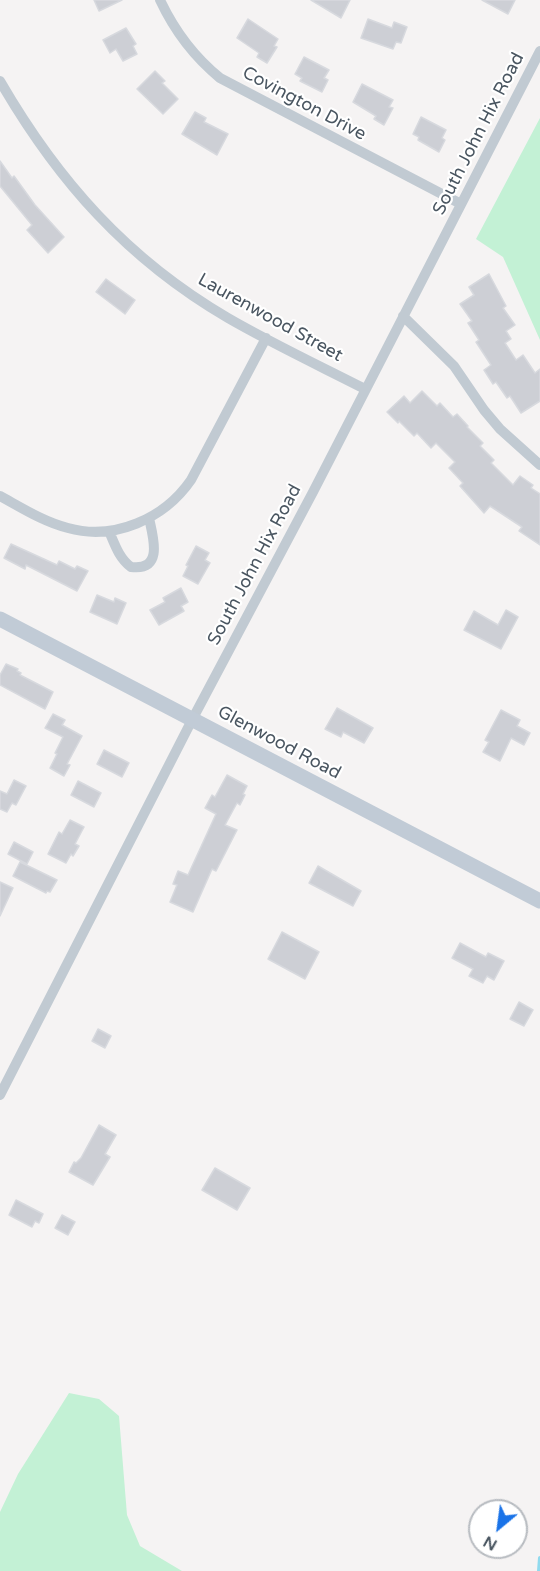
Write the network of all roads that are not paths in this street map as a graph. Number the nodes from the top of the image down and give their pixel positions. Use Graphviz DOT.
graph roads {
  1 [pos="160,0"];
  2 [pos="540,51"];
  3 [pos="0,81"];
  4 [pos="461,204"];
  5 [pos="404,316"];
  6 [pos="266,338"];
  7 [pos="365,389"];
  8 [pos="540,465"];
  9 [pos="0,496"];
  10 [pos="149,518"];
  11 [pos="110,531"];
  12 [pos="0,619"];
  13 [pos="192,720"];
  14 [pos="540,901"];
  15 [pos="0,1095"];
  1 -- 4 [label="street, Covington Drive"];
  2 -- 4 [label="street, South John Hix Road"];
  3 -- 6 [label="street, Laurenwood Street"];
  4 -- 5 [label="street, South John Hix Road"];
  5 -- 7 [label="street, South John Hix Road"];
  5 -- 8 [label="street"];
  6 -- 7 [label="street, Laurenwood Street"];
  6 -- 10 [label="street"];
  7 -- 13 [label="street, South John Hix Road"];
  9 -- 11 [label="street"];
  10 -- 11 [label="street"];
  10 -- 11 [label="street"];
  12 -- 13 [label="street, Glenwood Road"];
  13 -- 14 [label="street, Glenwood Road"];
  13 -- 15 [label="street, South John Hix Road"];
}
